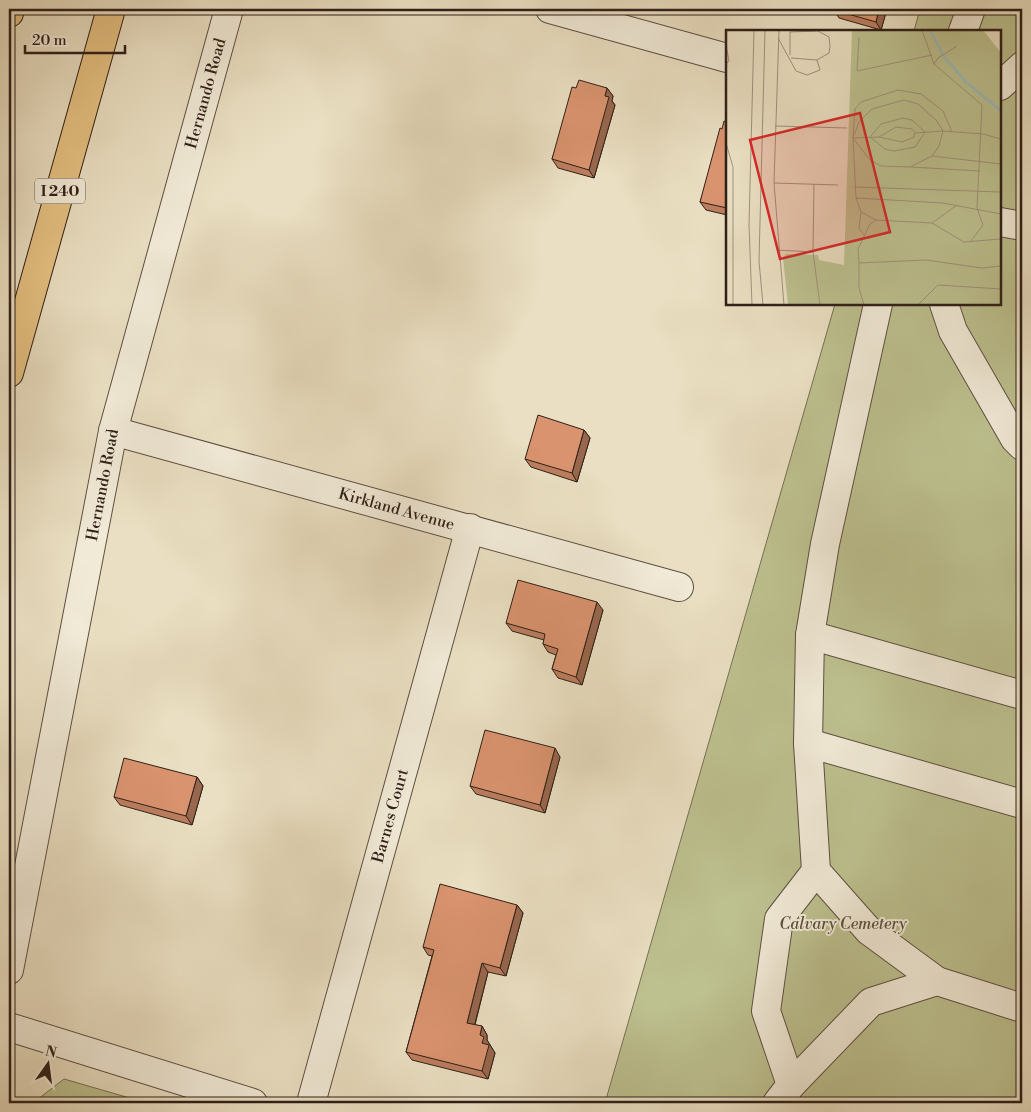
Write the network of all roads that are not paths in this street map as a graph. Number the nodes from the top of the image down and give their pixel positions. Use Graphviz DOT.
graph roads {
  1 [pos="10,9"];
  2 [pos="111,9"];
  3 [pos="229,9"];
  4 [pos="550,9"];
  5 [pos="971,9"];
  6 [pos="9,13"];
  7 [pos="963,30"];
  8 [pos="726,58"];
  9 [pos="1022,66"];
  10 [pos="1001,85"];
  11 [pos="1001,222"];
  12 [pos="1022,226"];
  13 [pos="878,305"];
  14 [pos="944,305"];
  15 [pos="9,373"];
  16 [pos="113,431"];
  17 [pos="1022,446"];
  18 [pos="470,528"];
  19 [pos="679,587"];
  20 [pos="810,635"];
  21 [pos="1022,695"];
  22 [pos="808,743"];
  23 [pos="1022,804"];
  24 [pos="816,871"];
  25 [pos="9,970"];
  26 [pos="937,981"];
  27 [pos="1022,1008"];
  28 [pos="9,1027"];
  29 [pos="784,1094"];
  30 [pos="253,1103"];
  31 [pos="311,1103"];
  1 -- 6 [label="highway"];
  2 -- 15 [label="highway, I 240"];
  3 -- 16 [label="street, Hernando Road"];
  4 -- 8 [label="street"];
  5 -- 7 [label="street"];
  9 -- 10 [label="street"];
  11 -- 12 [label="street"];
  13 -- 20 [label="street"];
  14 -- 17 [label="street"];
  16 -- 18 [label="street, Kirkland Avenue"];
  16 -- 25 [label="street, Hernando Road"];
  18 -- 19 [label="street, Kirkland Avenue"];
  18 -- 31 [label="street, Barnes Court"];
  20 -- 21 [label="street"];
  20 -- 22 [label="street"];
  22 -- 23 [label="street"];
  22 -- 24 [label="street"];
  24 -- 26 [label="street"];
  24 -- 29 [label="street"];
  26 -- 27 [label="street"];
  26 -- 29 [label="street"];
  28 -- 30 [label="street"];
}
